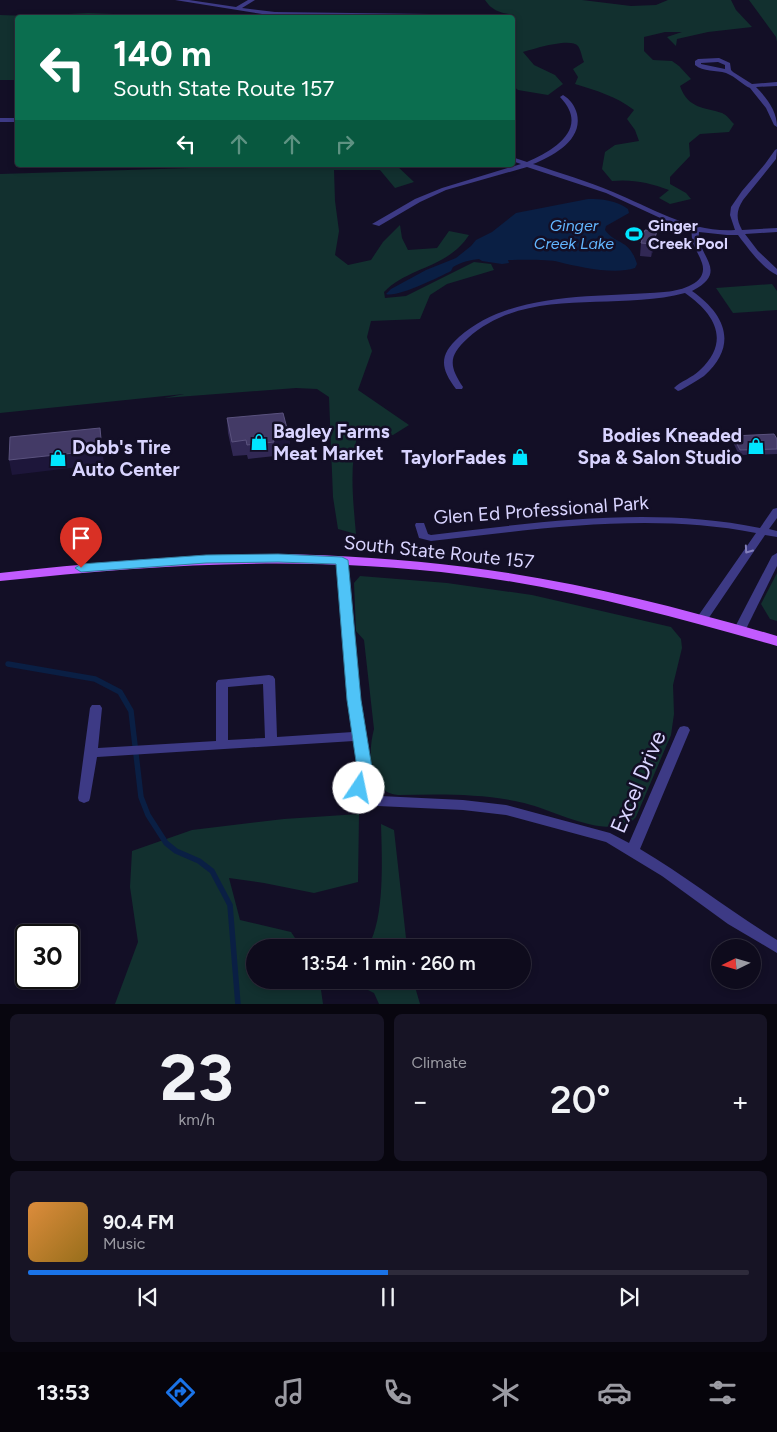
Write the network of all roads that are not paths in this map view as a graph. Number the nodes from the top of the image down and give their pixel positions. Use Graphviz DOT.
graph roads {
  1 [pos="178,0"];
  2 [pos="252,0"];
  3 [pos="236,9"];
  4 [pos="352,15"];
  5 [pos="731,73"];
  6 [pos="777,84"];
  7 [pos="750,86"];
  8 [pos="564,97"];
  9 [pos="0,120"];
  10 [pos="15,120"];
  11 [pos="777,125"];
  12 [pos="777,151"];
  13 [pos="515,160"];
  14 [pos="528,164"];
  15 [pos="376,224"];
  16 [pos="696,229"];
  17 [pos="777,230"];
  18 [pos="740,232"];
  19 [pos="777,273"];
  20 [pos="686,290"];
  21 [pos="459,387"];
  22 [pos="678,388"];
  23 [pos="777,511"];
  24 [pos="420,525"];
  25 [pos="762,531"];
  26 [pos="777,534"];
  27 [pos="777,556"];
  28 [pos="342,560"];
  29 [pos="0,577"];
  30 [pos="702,619"];
  31 [pos="740,629"];
  32 [pos="777,641"];
  33 [pos="96,708"];
  34 [pos="684,730"];
  35 [pos="360,736"];
  36 [pos="271,742"];
  37 [pos="222,745"];
  38 [pos="91,753"];
  39 [pos="84,798"];
  40 [pos="632,851"];
  41 [pos="777,947"];
  1 -- 3 [label="street"];
  2 -- 3 [label="street"];
  3 -- 4 [label="street"];
  5 -- 5 [label="street"];
  5 -- 7 [label="street"];
  6 -- 7 [label="street"];
  7 -- 11 [label="street"];
  8 -- 14 [label="street"];
  9 -- 10 [label="street"];
  12 -- 18 [label="street"];
  13 -- 14 [label="street"];
  14 -- 15 [label="street"];
  14 -- 16 [label="street"];
  16 -- 18 [label="street"];
  16 -- 20 [label="street"];
  17 -- 18 [label="street"];
  18 -- 19 [label="street"];
  20 -- 21 [label="street"];
  20 -- 22 [label="street"];
  23 -- 25 [label="street"];
  24 -- 25 [label="street, Glen Ed Professional Park"];
  25 -- 26 [label="street"];
  25 -- 30 [label="street, one-way"];
  27 -- 31 [label="street"];
  28 -- 29 [label="main road, South State Route 157"];
  28 -- 30 [label="main road, South State Route 157"];
  28 -- 35 [label="street"];
  30 -- 31 [label="main road, South State Route 157"];
  31 -- 32 [label="main road, South State Route 157"];
  33 -- 38 [label="street"];
  34 -- 40 [label="street, Excel Drive"];
  35 -- 36 [label="street"];
  35 -- 40 [label="street"];
  36 -- 37 [label="street"];
  36 -- 37 [label="street"];
  37 -- 38 [label="street"];
  38 -- 39 [label="street"];
  40 -- 41 [label="street"];
}
